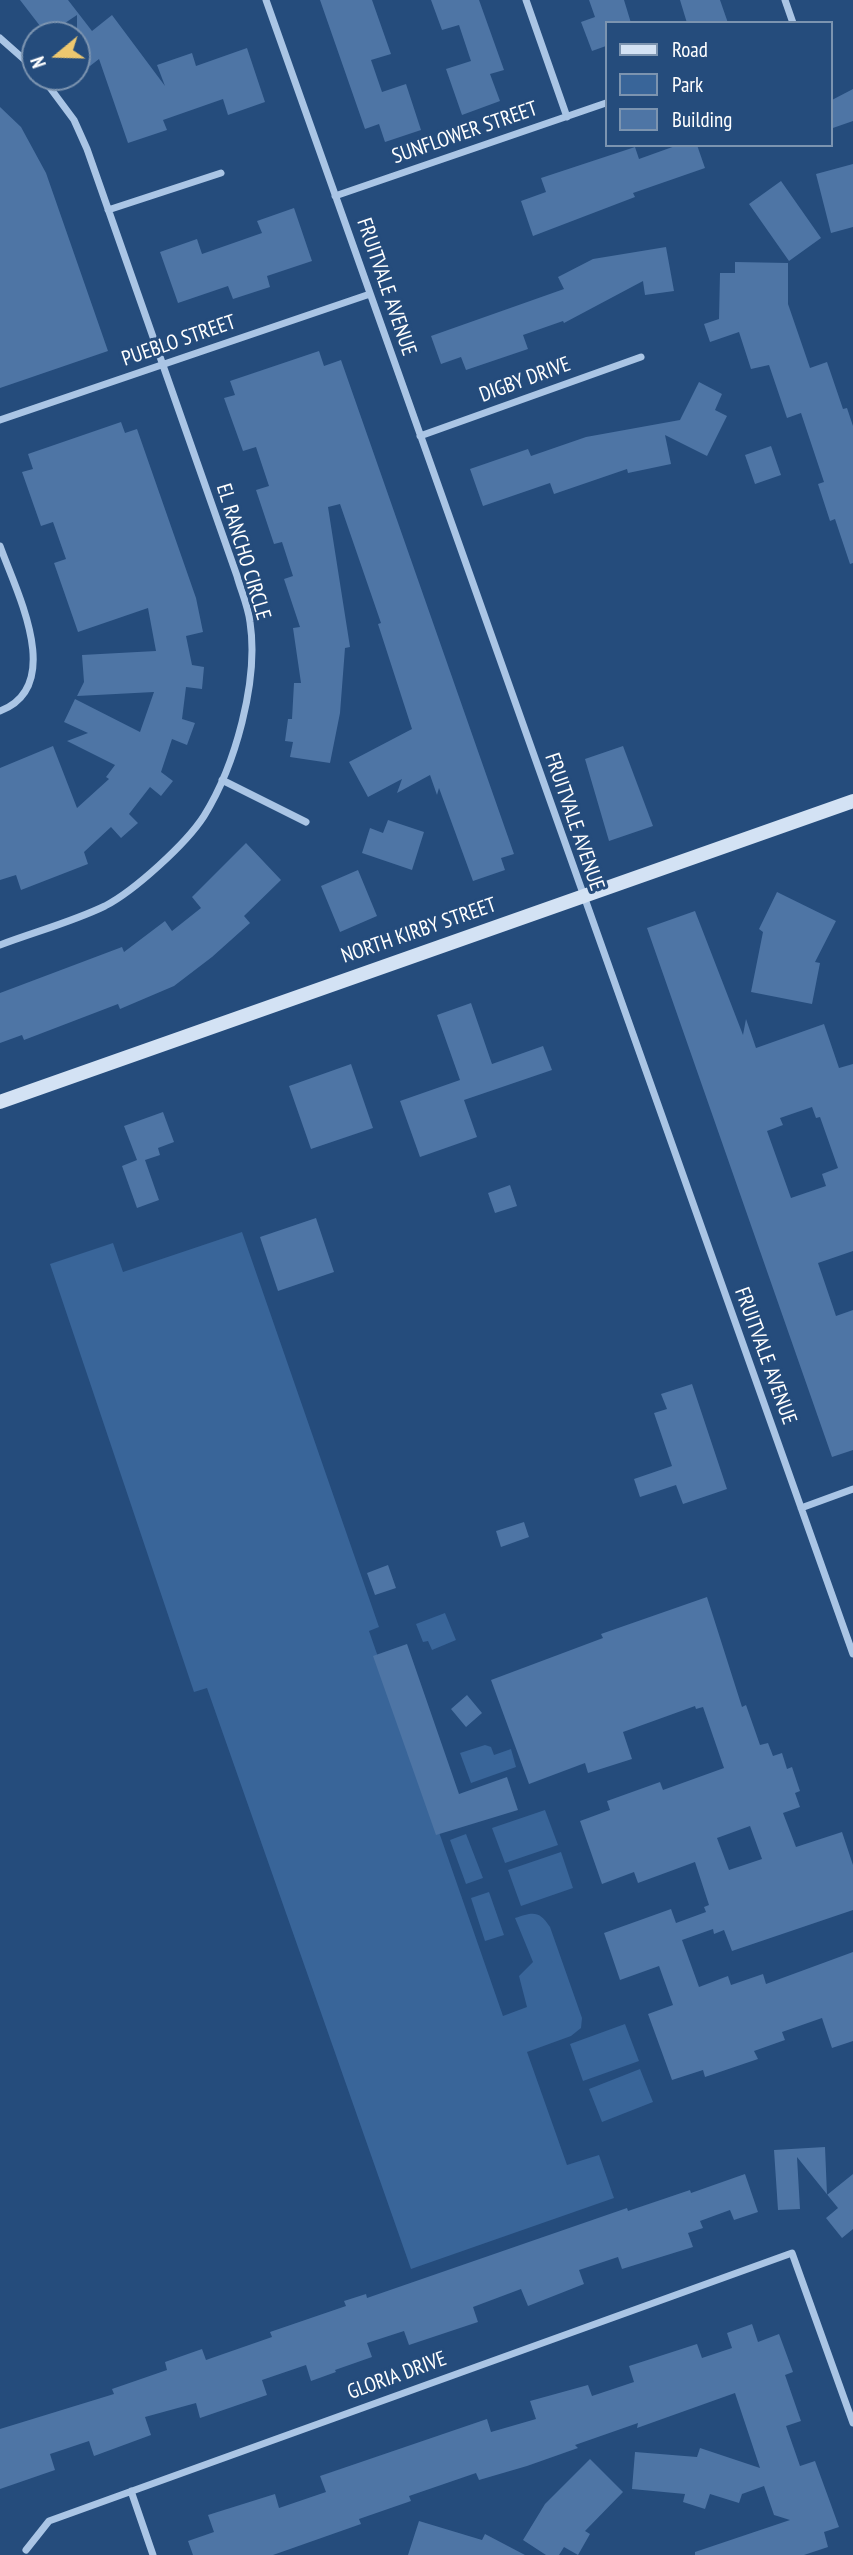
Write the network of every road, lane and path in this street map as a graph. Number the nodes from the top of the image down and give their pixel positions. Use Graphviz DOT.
graph roads {
  1 [pos="266,0"];
  2 [pos="526,0"];
  3 [pos="785,0"];
  4 [pos="792,21"];
  5 [pos="0,38"];
  6 [pos="21,57"];
  7 [pos="52,91"];
  8 [pos="604,104"];
  9 [pos="567,117"];
  10 [pos="221,173"];
  11 [pos="335,197"];
  12 [pos="108,210"];
  13 [pos="370,294"];
  14 [pos="641,357"];
  15 [pos="162,365"];
  16 [pos="0,420"];
  17 [pos="420,436"];
  18 [pos="0,546"];
  19 [pos="0,711"];
  20 [pos="222,780"];
  21 [pos="853,800"];
  22 [pos="306,822"];
  23 [pos="581,896"];
  24 [pos="0,945"];
  25 [pos="0,1102"];
  26 [pos="853,1489"];
  27 [pos="801,1508"];
  28 [pos="853,1654"];
  29 [pos="853,2423"];
  30 [pos="131,2491"];
  31 [pos="26,2550"];
  32 [pos="153,2555"];
  1 -- 11 [label="street, FRUITVALE AVENUE"];
  2 -- 9 [label="street"];
  3 -- 4 [label="street"];
  5 -- 6 [label="street"];
  7 -- 12 [label="street, EL RANCHO CIRCLE"];
  8 -- 9 [label="street, SUNFLOWER STREET"];
  9 -- 11 [label="street, SUNFLOWER STREET"];
  10 -- 12 [label="street"];
  11 -- 13 [label="street, FRUITVALE AVENUE"];
  12 -- 15 [label="street, EL RANCHO CIRCLE"];
  13 -- 15 [label="street, PUEBLO STREET"];
  13 -- 17 [label="street, FRUITVALE AVENUE"];
  14 -- 17 [label="street, DIGBY DRIVE"];
  15 -- 16 [label="street, PUEBLO STREET"];
  15 -- 20 [label="street, EL RANCHO CIRCLE"];
  17 -- 23 [label="street, FRUITVALE AVENUE"];
  18 -- 19 [label="street"];
  20 -- 22 [label="street"];
  20 -- 24 [label="street, EL RANCHO CIRCLE"];
  21 -- 23 [label="street, NORTH KIRBY STREET"];
  23 -- 25 [label="street, NORTH KIRBY STREET"];
  23 -- 27 [label="street, FRUITVALE AVENUE"];
  26 -- 27 [label="street"];
  27 -- 28 [label="street, FRUITVALE AVENUE"];
  29 -- 30 [label="street, GLORIA DRIVE"];
  30 -- 31 [label="street, GLORIA DRIVE"];
  30 -- 32 [label="street"];
}
